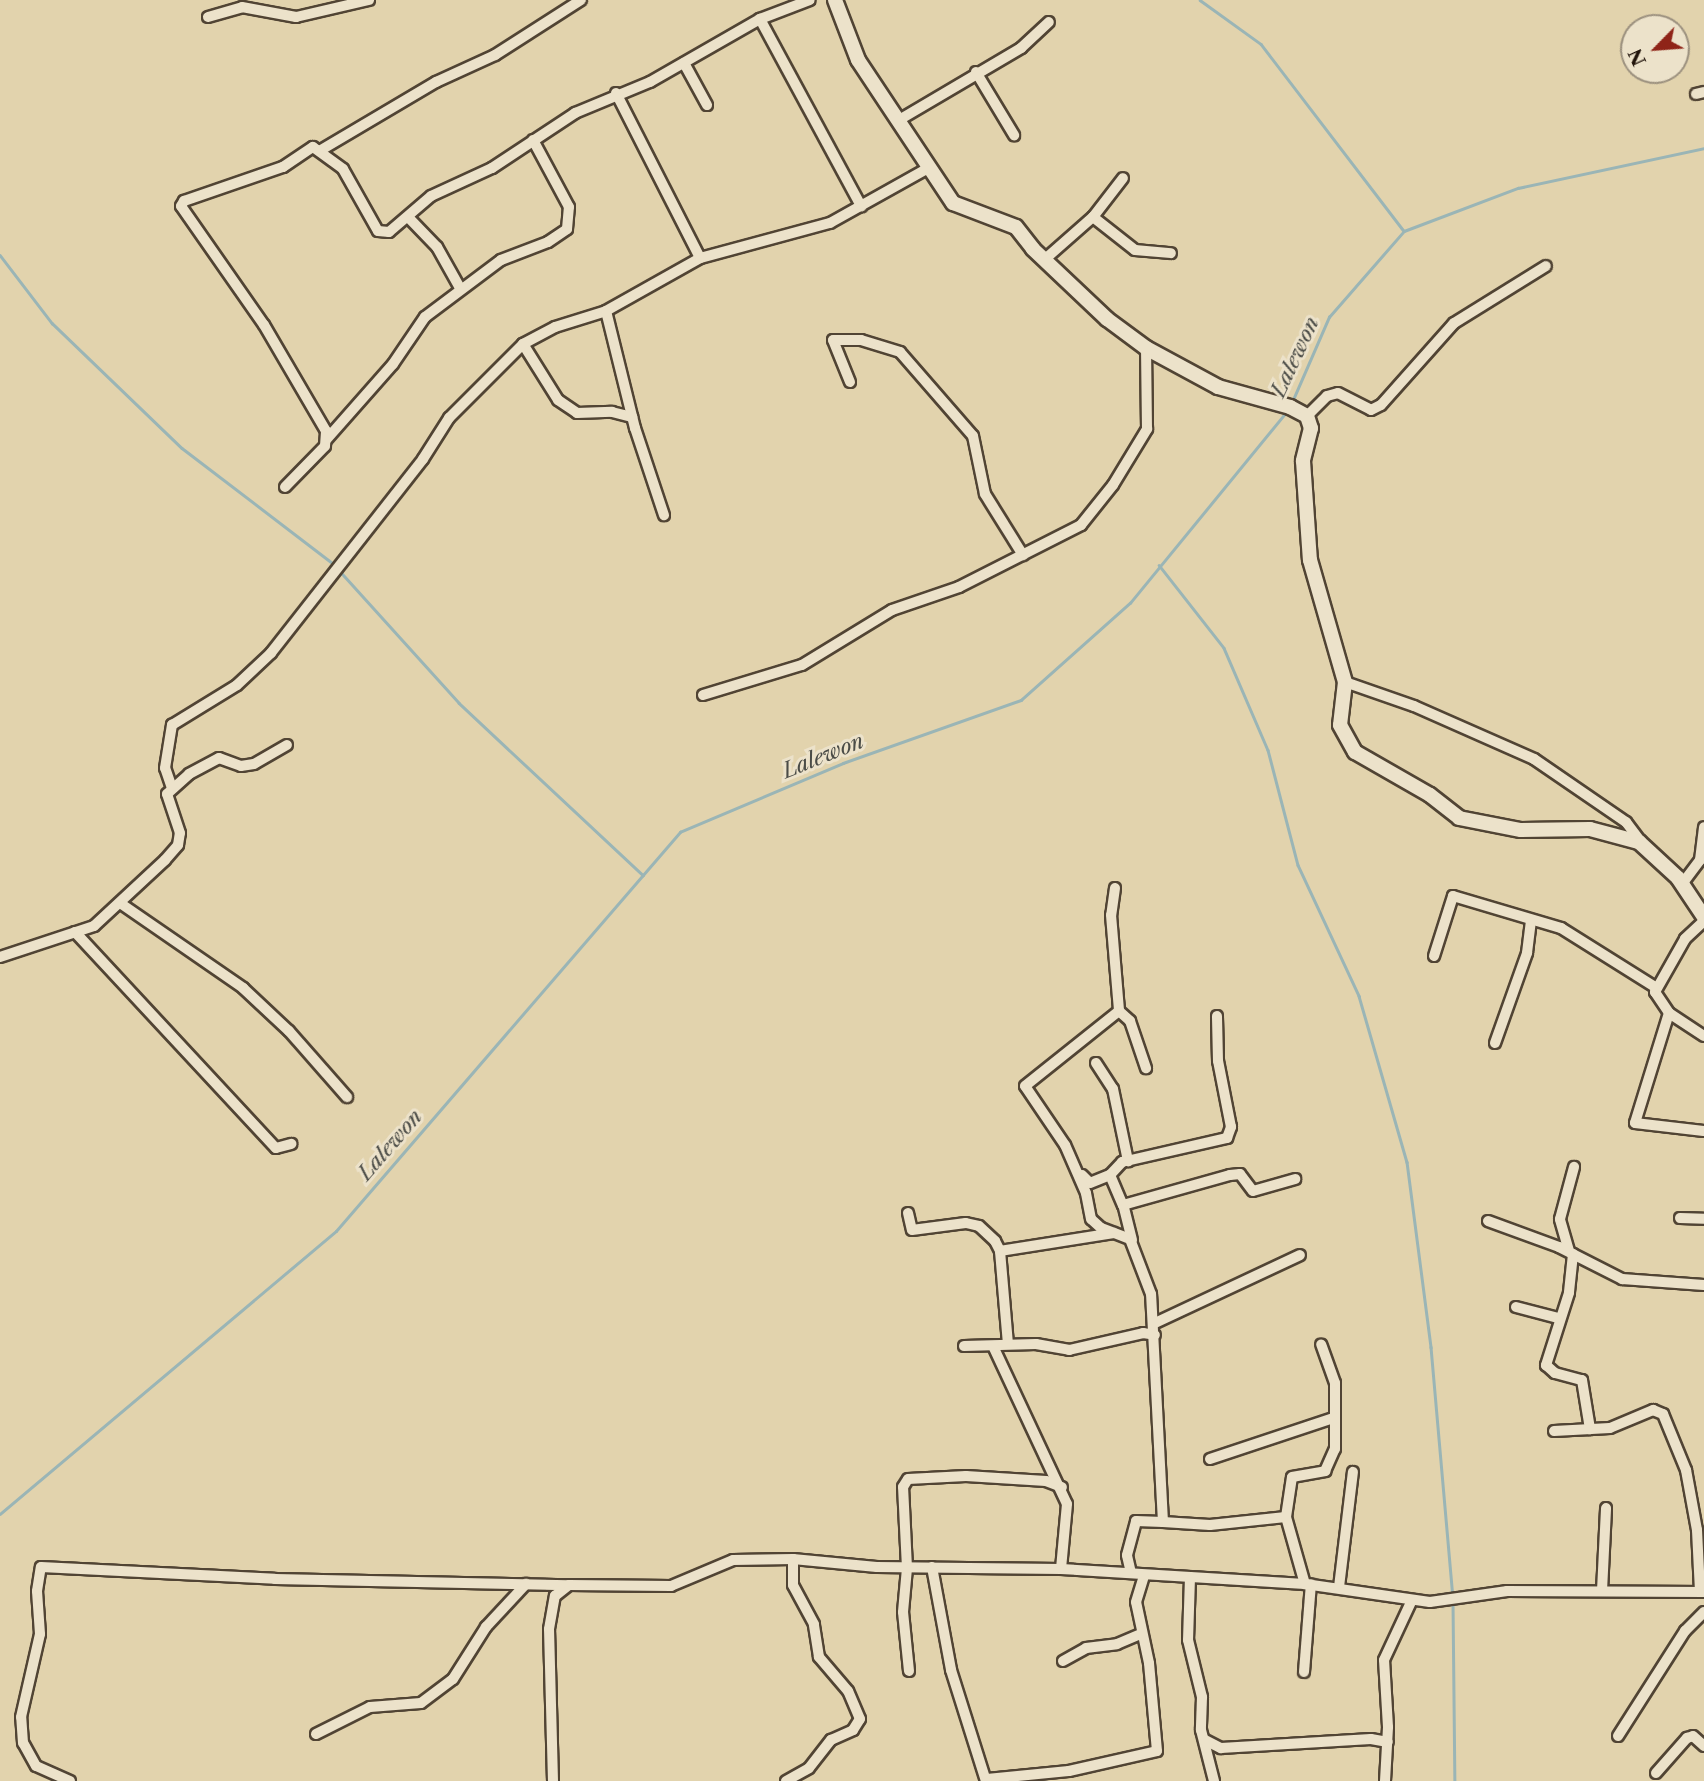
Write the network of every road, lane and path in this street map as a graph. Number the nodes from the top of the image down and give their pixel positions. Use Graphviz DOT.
graph roads {
  1 [pos="369,0"];
  2 [pos="582,0"];
  3 [pos="810,0"];
  4 [pos="835,0"];
  5 [pos="208,17"];
  6 [pos="760,19"];
  7 [pos="1049,22"];
  8 [pos="684,63"];
  9 [pos="976,72"];
  10 [pos="616,93"];
  11 [pos="707,105"];
  12 [pos="899,120"];
  13 [pos="1014,135"];
  14 [pos="533,140"];
  15 [pos="321,150"];
  16 [pos="930,167"];
  17 [pos="1123,178"];
  18 [pos="861,206"];
  19 [pos="408,217"];
  20 [pos="1093,217"];
  21 [pos="1171,253"];
  22 [pos="700,258"];
  23 [pos="1044,260"];
  24 [pos="1546,266"];
  25 [pos="460,288"];
  26 [pos="606,312"];
  27 [pos="523,344"];
  28 [pos="1146,348"];
  29 [pos="850,382"];
  30 [pos="1307,416"];
  31 [pos="632,417"];
  32 [pos="326,440"];
  33 [pos="285,487"];
  34 [pos="664,515"];
  35 [pos="1023,555"];
  36 [pos="1345,682"];
  37 [pos="703,695"];
  38 [pos="287,745"];
  39 [pos="172,788"];
  40 [pos="1704,827"];
  41 [pos="1645,846"];
  42 [pos="1702,855"];
  43 [pos="1682,884"];
  44 [pos="1115,888"];
  45 [pos="120,903"];
  46 [pos="1704,919"];
  47 [pos="1531,920"];
  48 [pos="75,933"];
  49 [pos="1434,956"];
  50 [pos="0,957"];
  51 [pos="1655,987"];
  52 [pos="1119,1011"];
  53 [pos="1669,1013"];
  54 [pos="1217,1016"];
  55 [pos="1704,1036"];
  56 [pos="1495,1043"];
  57 [pos="1096,1063"];
  58 [pos="1146,1069"];
  59 [pos="347,1097"];
  60 [pos="1704,1131"];
  61 [pos="291,1144"];
  62 [pos="1128,1161"];
  63 [pos="1574,1167"];
  64 [pos="1076,1168"];
  65 [pos="1110,1175"];
  66 [pos="1295,1179"];
  67 [pos="1123,1205"];
  68 [pos="908,1213"];
  69 [pos="1680,1218"];
  70 [pos="1704,1219"];
  71 [pos="1488,1221"];
  72 [pos="1119,1232"];
  73 [pos="1132,1242"];
  74 [pos="1000,1251"];
  75 [pos="1571,1253"];
  76 [pos="1300,1255"];
  77 [pos="1704,1285"];
  78 [pos="1516,1307"];
  79 [pos="1558,1318"];
  80 [pos="1155,1323"];
  81 [pos="1155,1335"];
  82 [pos="1008,1344"];
  83 [pos="1321,1344"];
  84 [pos="964,1346"];
  85 [pos="993,1346"];
  86 [pos="1333,1418"];
  87 [pos="1590,1429"];
  88 [pos="1554,1431"];
  89 [pos="1210,1459"];
  90 [pos="1353,1472"];
  91 [pos="1062,1487"];
  92 [pos="1606,1508"];
  93 [pos="1286,1517"];
  94 [pos="1163,1522"];
  95 [pos="793,1559"];
  96 [pos="932,1567"];
  97 [pos="907,1568"];
  98 [pos="1061,1569"];
  99 [pos="1131,1573"];
  100 [pos="1144,1575"];
  101 [pos="1190,1577"];
  102 [pos="526,1584"];
  103 [pos="1308,1584"];
  104 [pos="569,1585"];
  105 [pos="1339,1587"];
  106 [pos="1602,1591"];
  107 [pos="1702,1592"];
  108 [pos="1411,1602"];
  109 [pos="1704,1612"];
  110 [pos="1140,1634"];
  111 [pos="1063,1661"];
  112 [pos="909,1671"];
  113 [pos="1304,1672"];
  114 [pos="316,1734"];
  115 [pos="1618,1736"];
  116 [pos="1205,1741"];
  117 [pos="1388,1742"];
  118 [pos="1704,1746"];
  119 [pos="1656,1773"];
  120 [pos="987,1780"];
  121 [pos="70,1781"];
  122 [pos="553,1781"];
  123 [pos="786,1781"];
  124 [pos="1214,1781"];
  125 [pos="1385,1781"];
  1 -- 5 [label="street"];
  2 -- 15 [label="street"];
  3 -- 6 [label="street"];
  4 -- 12 [label="street"];
  6 -- 8 [label="street"];
  6 -- 18 [label="street"];
  7 -- 9 [label="street"];
  8 -- 10 [label="street"];
  8 -- 11 [label="street"];
  9 -- 12 [label="street"];
  9 -- 13 [label="street"];
  10 -- 14 [label="street"];
  10 -- 22 [label="street"];
  12 -- 16 [label="street"];
  14 -- 19 [label="street"];
  14 -- 25 [label="street"];
  15 -- 19 [label="street"];
  15 -- 32 [label="street"];
  16 -- 18 [label="street"];
  16 -- 23 [label="street"];
  17 -- 20 [label="street"];
  18 -- 22 [label="street"];
  19 -- 25 [label="street"];
  20 -- 21 [label="street"];
  20 -- 23 [label="street"];
  22 -- 26 [label="street"];
  23 -- 28 [label="street"];
  24 -- 30 [label="street"];
  25 -- 32 [label="street"];
  26 -- 27 [label="street"];
  26 -- 31 [label="street"];
  27 -- 31 [label="street"];
  27 -- 39 [label="street"];
  28 -- 30 [label="street"];
  28 -- 35 [label="street"];
  29 -- 35 [label="street"];
  30 -- 36 [label="street"];
  31 -- 34 [label="street"];
  32 -- 33 [label="street"];
  35 -- 37 [label="street"];
  36 -- 41 [label="street"];
  36 -- 41 [label="street"];
  38 -- 39 [label="street"];
  39 -- 45 [label="street"];
  40 -- 42 [label="street"];
  41 -- 43 [label="street"];
  42 -- 43 [label="street"];
  43 -- 46 [label="street"];
  44 -- 52 [label="street"];
  45 -- 48 [label="street"];
  45 -- 59 [label="street"];
  46 -- 51 [label="street"];
  47 -- 49 [label="street"];
  47 -- 51 [label="street"];
  47 -- 56 [label="street"];
  48 -- 50 [label="street"];
  48 -- 61 [label="street"];
  51 -- 53 [label="street"];
  52 -- 58 [label="street"];
  52 -- 64 [label="street"];
  53 -- 55 [label="street"];
  53 -- 60 [label="street"];
  54 -- 62 [label="street"];
  57 -- 62 [label="street"];
  62 -- 65 [label="street"];
  63 -- 75 [label="street"];
  64 -- 65 [label="street"];
  64 -- 72 [label="street"];
  65 -- 67 [label="street"];
  66 -- 67 [label="street"];
  67 -- 73 [label="street"];
  68 -- 74 [label="street"];
  69 -- 70 [label="street"];
  71 -- 75 [label="street"];
  72 -- 73 [label="street"];
  72 -- 74 [label="street"];
  73 -- 80 [label="street"];
  74 -- 82 [label="street"];
  75 -- 77 [label="street"];
  75 -- 79 [label="street"];
  76 -- 80 [label="street"];
  78 -- 79 [label="street"];
  79 -- 87 [label="street"];
  80 -- 81 [label="street"];
  81 -- 82 [label="street"];
  81 -- 94 [label="street"];
  82 -- 85 [label="street"];
  83 -- 86 [label="street"];
  84 -- 85 [label="street"];
  85 -- 91 [label="street"];
  86 -- 89 [label="street"];
  86 -- 93 [label="street"];
  87 -- 88 [label="street"];
  87 -- 107 [label="street"];
  90 -- 105 [label="street"];
  91 -- 97 [label="street"];
  91 -- 98 [label="street"];
  92 -- 106 [label="street"];
  93 -- 94 [label="street"];
  93 -- 103 [label="street"];
  94 -- 99 [label="street"];
  95 -- 97 [label="street"];
  95 -- 104 [label="street"];
  95 -- 123 [label="street"];
  96 -- 97 [label="street"];
  96 -- 98 [label="street"];
  96 -- 120 [label="street"];
  97 -- 112 [label="street"];
  98 -- 99 [label="street"];
  99 -- 100 [label="street"];
  100 -- 101 [label="street"];
  100 -- 110 [label="street"];
  101 -- 103 [label="street"];
  101 -- 116 [label="street"];
  102 -- 104 [label="street"];
  102 -- 114 [label="street"];
  102 -- 121 [label="street"];
  103 -- 105 [label="street"];
  103 -- 113 [label="street"];
  104 -- 122 [label="street"];
  105 -- 108 [label="street"];
  106 -- 107 [label="street"];
  106 -- 108 [label="street"];
  108 -- 117 [label="street"];
  109 -- 115 [label="street"];
  110 -- 111 [label="street"];
  110 -- 120 [label="street"];
  116 -- 117 [label="street"];
  116 -- 124 [label="street"];
  117 -- 125 [label="street"];
  118 -- 119 [label="street"];
}
